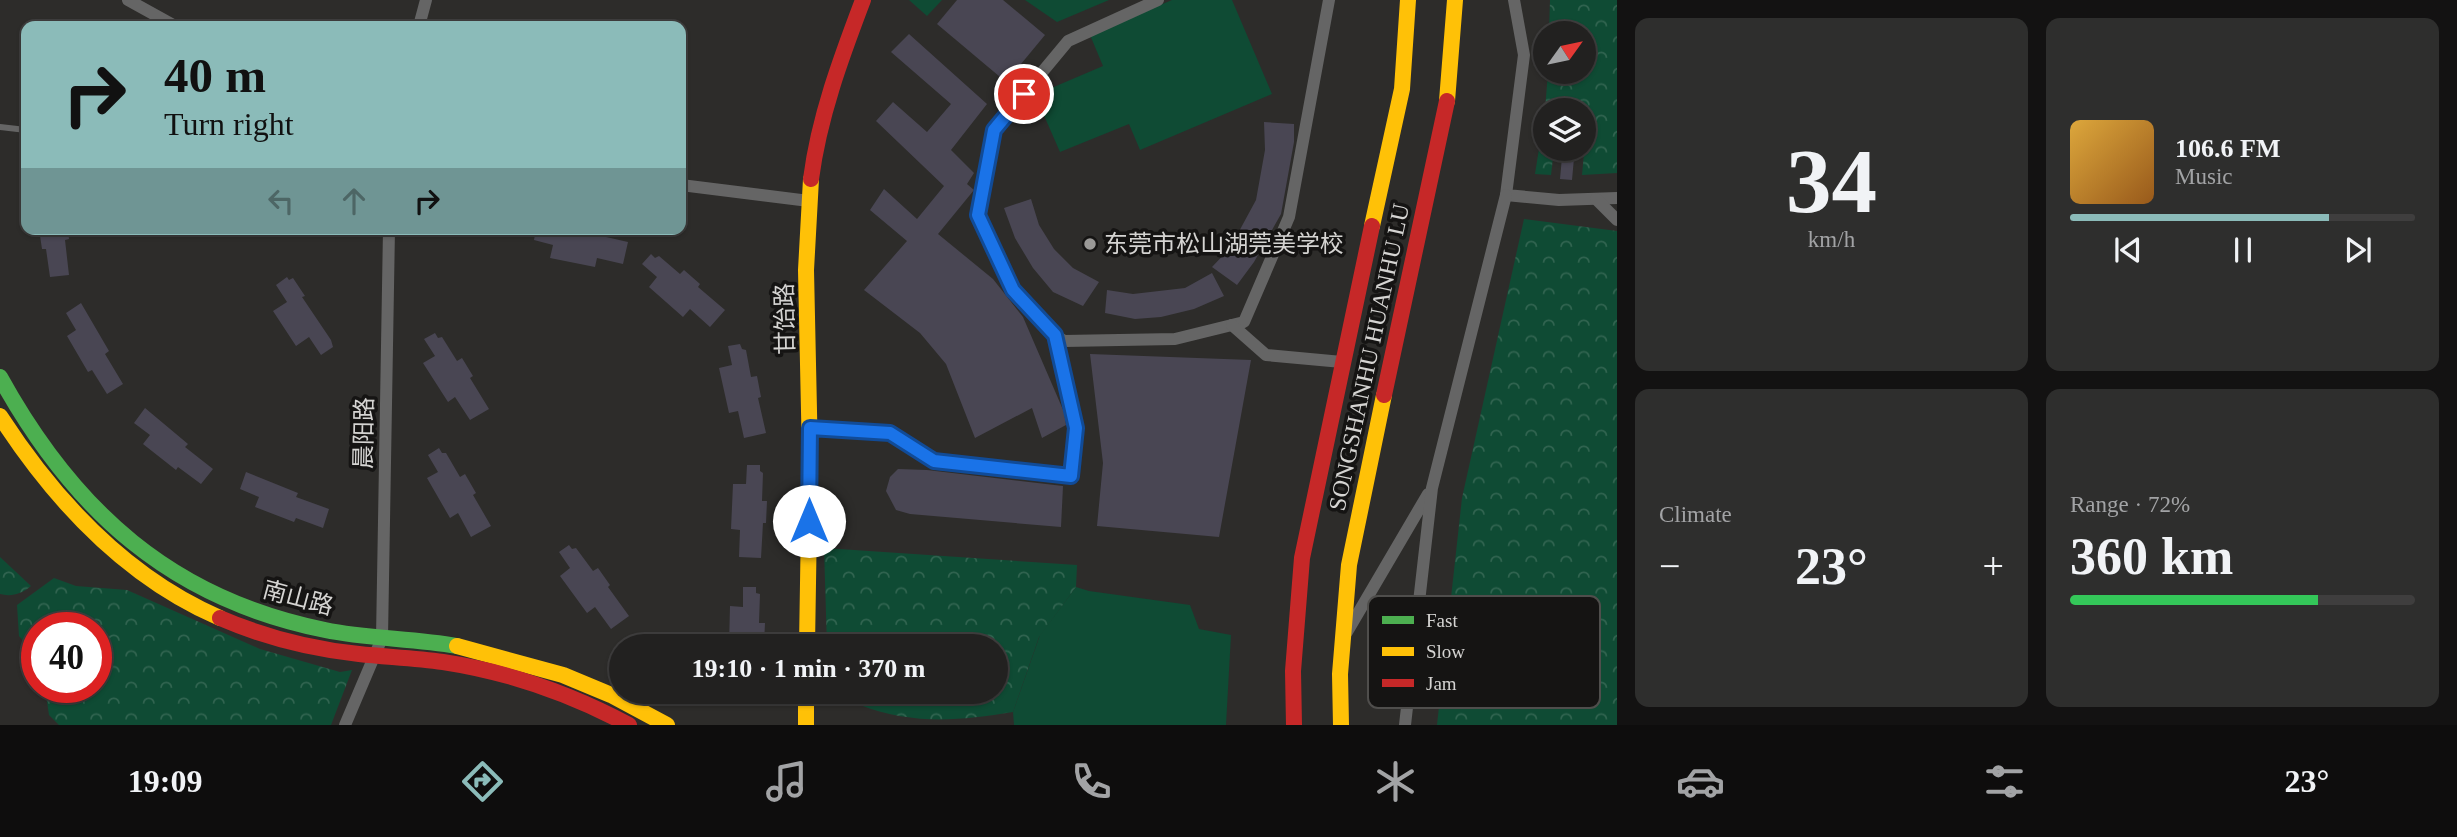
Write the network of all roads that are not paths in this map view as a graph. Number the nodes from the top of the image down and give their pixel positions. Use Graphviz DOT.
graph roads {
  1 [pos="128,0"];
  2 [pos="426,0"];
  3 [pos="863,0"];
  4 [pos="1158,0"];
  5 [pos="1329,0"];
  6 [pos="1408,0"];
  7 [pos="1455,0"];
  8 [pos="1514,0"];
  9 [pos="167,21"];
  10 [pos="420,21"];
  11 [pos="0,127"];
  12 [pos="21,129"];
  13 [pos="686,186"];
  14 [pos="1506,195"];
  15 [pos="1617,198"];
  16 [pos="1596,199"];
  17 [pos="809,201"];
  18 [pos="1617,220"];
  19 [pos="389,235"];
  20 [pos="1232,325"];
  21 [pos="1055,335"];
  22 [pos="1342,362"];
  23 [pos="0,377"];
  24 [pos="0,416"];
  25 [pos="810,428"];
  26 [pos="1432,488"];
  27 [pos="1368,596"];
  28 [pos="1420,596"];
  29 [pos="1368,597"];
  30 [pos="807,634"];
  31 [pos="382,638"];
  32 [pos="1343,639"];
  33 [pos="373,655"];
  34 [pos="806,704"];
  35 [pos="345,725"];
  36 [pos="629,725"];
  37 [pos="667,725"];
  38 [pos="806,725"];
  39 [pos="1294,725"];
  40 [pos="1341,725"];
  1 -- 9 [label="street"];
  2 -- 10 [label="street"];
  3 -- 17 [label="main road, 甘饴路"];
  4 -- 21 [label="street"];
  5 -- 20 [label="street"];
  6 -- 22 [label="main road, SONGSHANHU HUANHU LU"];
  7 -- 32 [label="main road, SONGSHANHU HUANHU LU"];
  8 -- 14 [label="street"];
  11 -- 12 [label="lane"];
  13 -- 17 [label="street"];
  14 -- 16 [label="street"];
  14 -- 26 [label="street"];
  15 -- 16 [label="street"];
  16 -- 18 [label="street"];
  17 -- 25 [label="main road, 甘饴路"];
  19 -- 31 [label="street, 晨阳路"];
  20 -- 21 [label="street"];
  20 -- 22 [label="street"];
  21 -- 25 [label="street"];
  22 -- 39 [label="main road, SONGSHANHU HUANHU LU"];
  23 -- 31 [label="main road, 南山路"];
  24 -- 33 [label="main road, 南山路"];
  25 -- 30 [label="main road, 甘饴路"];
  26 -- 27 [label="street"];
  26 -- 28 [label="street"];
  29 -- 32 [label="street"];
  31 -- 33 [label="street"];
  31 -- 37 [label="main road, 南山路"];
  32 -- 40 [label="main road, SONGSHANHU HUANHU LU"];
  33 -- 35 [label="street"];
  33 -- 36 [label="main road, 南山路"];
  34 -- 38 [label="main road"];
}
